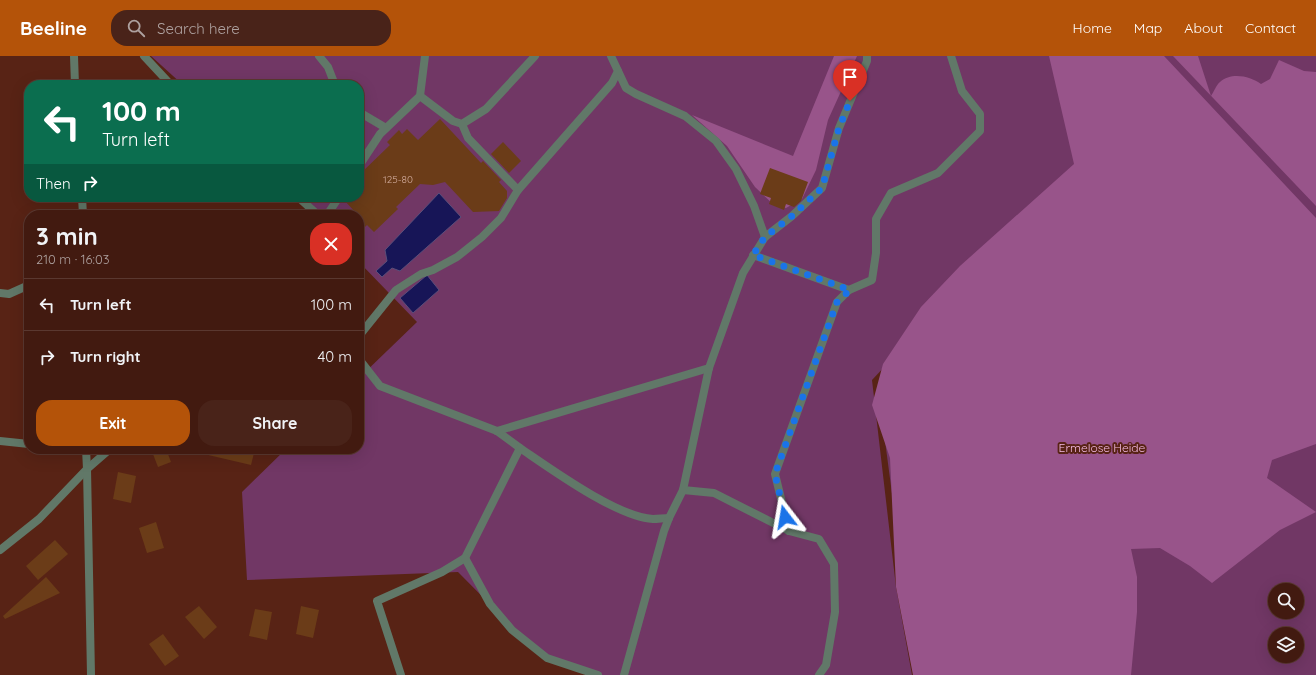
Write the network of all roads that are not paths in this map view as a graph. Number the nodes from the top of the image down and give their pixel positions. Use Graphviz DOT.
graph roads {
  1 [pos="74,56"];
  2 [pos="144,56"];
  3 [pos="319,56"];
  4 [pos="426,56"];
  5 [pos="535,56"];
  6 [pos="611,56"];
  7 [pos="867,56"];
  8 [pos="951,56"];
  9 [pos="618,71"];
  10 [pos="75,80"];
  11 [pos="166,80"];
  12 [pos="333,80"];
  13 [pos="420,96"];
  14 [pos="364,115"];
  15 [pos="462,124"];
  16 [pos="386,128"];
  17 [pos="364,158"];
  18 [pos="518,190"];
  19 [pos="304,202"];
  20 [pos="312,210"];
  21 [pos="765,237"];
  22 [pos="753,255"];
  23 [pos="24,287"];
  24 [pos="850,290"];
  25 [pos="0,293"];
  26 [pos="364,330"];
  27 [pos="364,365"];
  28 [pos="709,368"];
  29 [pos="497,431"];
  30 [pos="0,441"];
  31 [pos="24,443"];
  32 [pos="520,448"];
  33 [pos="86,454"];
  34 [pos="104,454"];
  35 [pos="87,469"];
  36 [pos="683,490"];
  37 [pos="669,518"];
  38 [pos="789,531"];
  39 [pos="0,550"];
  40 [pos="464,558"];
  41 [pos="91,675"];
  42 [pos="401,675"];
  43 [pos="598,675"];
  44 [pos="624,675"];
  45 [pos="819,675"];
  1 -- 10 [label="lane"];
  2 -- 11 [label="lane"];
  3 -- 12 [label="lane"];
  4 -- 13 [label="lane"];
  5 -- 15 [label="lane"];
  6 -- 9 [label="lane"];
  7 -- 21 [label="lane"];
  8 -- 24 [label="lane"];
  9 -- 18 [label="lane"];
  9 -- 21 [label="lane"];
  13 -- 15 [label="lane"];
  13 -- 16 [label="lane"];
  14 -- 16 [label="lane"];
  15 -- 18 [label="lane"];
  16 -- 17 [label="lane"];
  18 -- 26 [label="lane"];
  19 -- 20 [label="lane"];
  21 -- 22 [label="lane"];
  22 -- 24 [label="lane"];
  22 -- 28 [label="lane"];
  23 -- 25 [label="lane"];
  24 -- 38 [label="lane"];
  27 -- 29 [label="lane"];
  28 -- 29 [label="lane"];
  28 -- 36 [label="lane"];
  29 -- 32 [label="lane"];
  30 -- 31 [label="lane"];
  32 -- 37 [label="lane"];
  32 -- 40 [label="lane"];
  33 -- 35 [label="lane"];
  34 -- 35 [label="lane"];
  35 -- 39 [label="lane"];
  35 -- 41 [label="lane"];
  36 -- 37 [label="lane"];
  36 -- 38 [label="lane"];
  37 -- 44 [label="lane"];
  38 -- 45 [label="lane"];
  40 -- 42 [label="lane"];
  40 -- 43 [label="lane"];
}
